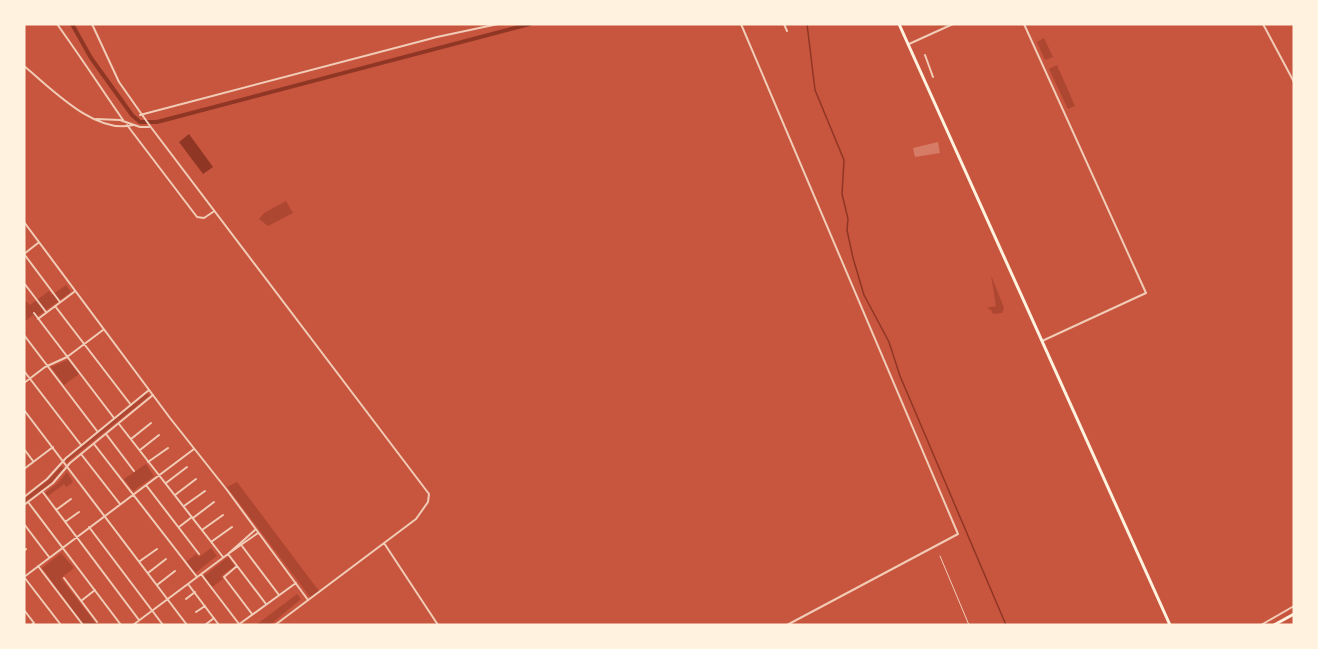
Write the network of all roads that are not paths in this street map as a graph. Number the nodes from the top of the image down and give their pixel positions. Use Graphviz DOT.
graph roads {
  1 [pos="57,24"];
  2 [pos="92,24"];
  3 [pos="498,24"];
  4 [pos="741,24"];
  5 [pos="784,24"];
  6 [pos="899,24"];
  7 [pos="953,24"];
  8 [pos="1024,24"];
  9 [pos="1263,24"];
  10 [pos="787,31"];
  11 [pos="909,44"];
  12 [pos="925,55"];
  13 [pos="24,66"];
  14 [pos="933,77"];
  15 [pos="1294,82"];
  16 [pos="140,115"];
  17 [pos="94,118"];
  18 [pos="124,121"];
  19 [pos="134,125"];
  20 [pos="149,125"];
  21 [pos="128,126"];
  22 [pos="213,212"];
  23 [pos="24,222"];
  24 [pos="39,243"];
  25 [pos="24,254"];
  26 [pos="24,283"];
  27 [pos="74,291"];
  28 [pos="60,302"];
  29 [pos="55,306"];
  30 [pos="34,313"];
  31 [pos="47,313"];
  32 [pos="38,319"];
  33 [pos="103,330"];
  34 [pos="24,335"];
  35 [pos="1042,341"];
  36 [pos="84,344"];
  37 [pos="67,357"];
  38 [pos="47,366"];
  39 [pos="24,371"];
  40 [pos="30,379"];
  41 [pos="24,383"];
  42 [pos="149,390"];
  43 [pos="153,395"];
  44 [pos="131,405"];
  45 [pos="24,410"];
  46 [pos="114,418"];
  47 [pos="119,423"];
  48 [pos="151,423"];
  49 [pos="97,432"];
  50 [pos="106,434"];
  51 [pos="159,435"];
  52 [pos="131,439"];
  53 [pos="94,444"];
  54 [pos="81,445"];
  55 [pos="52,447"];
  56 [pos="168,448"];
  57 [pos="194,448"];
  58 [pos="24,449"];
  59 [pos="140,450"];
  60 [pos="81,454"];
  61 [pos="63,461"];
  62 [pos="33,462"];
  63 [pos="148,462"];
  64 [pos="67,466"];
  65 [pos="187,467"];
  66 [pos="24,469"];
  67 [pos="134,471"];
  68 [pos="159,475"];
  69 [pos="196,479"];
  70 [pos="166,483"];
  71 [pos="146,484"];
  72 [pos="42,491"];
  73 [pos="205,491"];
  74 [pos="133,495"];
  75 [pos="175,495"];
  76 [pos="24,497"];
  77 [pos="71,499"];
  78 [pos="28,502"];
  79 [pos="214,502"];
  80 [pos="120,504"];
  81 [pos="24,505"];
  82 [pos="184,506"];
  83 [pos="56,510"];
  84 [pos="79,512"];
  85 [pos="223,514"];
  86 [pos="105,516"];
  87 [pos="193,518"];
  88 [pos="65,522"];
  89 [pos="24,524"];
  90 [pos="89,527"];
  91 [pos="178,527"];
  92 [pos="232,527"];
  93 [pos="255,530"];
  94 [pos="202,531"];
  95 [pos="258,533"];
  96 [pos="76,537"];
  97 [pos="212,542"];
  98 [pos="384,543"];
  99 [pos="242,546"];
  100 [pos="63,548"];
  101 [pos="157,549"];
  102 [pos="200,554"];
  103 [pos="228,554"];
  104 [pos="940,556"];
  105 [pos="223,557"];
  106 [pos="50,558"];
  107 [pos="166,559"];
  108 [pos="140,562"];
  109 [pos="38,566"];
  110 [pos="237,566"];
  111 [pos="175,571"];
  112 [pos="148,573"];
  113 [pos="201,574"];
  114 [pos="24,577"];
  115 [pos="197,577"];
  116 [pos="64,578"];
  117 [pos="296,583"];
  118 [pos="188,584"];
  119 [pos="157,585"];
  120 [pos="95,590"];
  121 [pos="195,592"];
  122 [pos="279,595"];
  123 [pos="168,599"];
  124 [pos="186,599"];
  125 [pos="81,600"];
  126 [pos="308,600"];
  127 [pos="266,605"];
  128 [pos="205,606"];
  129 [pos="1294,606"];
  130 [pos="24,610"];
  131 [pos="152,611"];
  132 [pos="196,612"];
  133 [pos="253,614"];
  134 [pos="1294,614"];
  135 [pos="214,618"];
  136 [pos="139,621"];
  137 [pos="97,622"];
  138 [pos="32,624"];
  139 [pos="61,625"];
  140 [pos="83,625"];
  141 [pos="122,625"];
  142 [pos="133,625"];
  143 [pos="163,625"];
  144 [pos="187,625"];
  145 [pos="206,625"];
  146 [pos="219,625"];
  147 [pos="238,625"];
  148 [pos="275,625"];
  149 [pos="438,625"];
  150 [pos="787,625"];
  151 [pos="969,625"];
  152 [pos="1170,625"];
  153 [pos="1261,625"];
  154 [pos="1274,625"];
  1 -- 18 [label="street"];
  2 -- 16 [label="street"];
  3 -- 16 [label="street"];
  4 -- 150 [label="street"];
  5 -- 10 [label="street"];
  6 -- 11 [label="main road"];
  7 -- 11 [label="street"];
  8 -- 35 [label="street"];
  9 -- 15 [label="street"];
  11 -- 35 [label="main road"];
  12 -- 14 [label="street"];
  13 -- 17 [label="street"];
  16 -- 20 [label="street"];
  17 -- 18 [label="street"];
  17 -- 21 [label="street"];
  18 -- 19 [label="street"];
  18 -- 21 [label="street"];
  19 -- 20 [label="street"];
  19 -- 21 [label="street"];
  20 -- 22 [label="street"];
  21 -- 22 [label="street"];
  22 -- 98 [label="street"];
  23 -- 24 [label="street"];
  24 -- 25 [label="street"];
  24 -- 27 [label="street"];
  25 -- 28 [label="street"];
  26 -- 31 [label="street"];
  27 -- 28 [label="street"];
  27 -- 33 [label="street"];
  28 -- 29 [label="street"];
  29 -- 31 [label="street"];
  29 -- 36 [label="street"];
  30 -- 32 [label="street"];
  31 -- 32 [label="street"];
  32 -- 37 [label="street"];
  33 -- 36 [label="street"];
  33 -- 42 [label="street"];
  34 -- 38 [label="street"];
  35 -- 152 [label="main road"];
  36 -- 37 [label="street"];
  36 -- 44 [label="street"];
  37 -- 38 [label="street"];
  37 -- 46 [label="street"];
  38 -- 40 [label="street"];
  38 -- 49 [label="street"];
  39 -- 40 [label="street"];
  40 -- 41 [label="street"];
  40 -- 54 [label="street"];
  42 -- 43 [label="street"];
  42 -- 44 [label="street"];
  43 -- 47 [label="street"];
  43 -- 57 [label="street"];
  44 -- 46 [label="street"];
  45 -- 55 [label="street"];
  46 -- 49 [label="street"];
  47 -- 50 [label="street"];
  47 -- 52 [label="street"];
  48 -- 52 [label="street"];
  49 -- 54 [label="street"];
  50 -- 53 [label="street"];
  50 -- 67 [label="street"];
  51 -- 59 [label="street"];
  52 -- 59 [label="street"];
  53 -- 60 [label="street"];
  53 -- 74 [label="street"];
  54 -- 61 [label="street"];
  55 -- 61 [label="street"];
  55 -- 62 [label="street"];
  56 -- 63 [label="street"];
  57 -- 68 [label="street"];
  57 -- 93 [label="street"];
  58 -- 62 [label="street"];
  59 -- 63 [label="street"];
  60 -- 64 [label="street"];
  60 -- 80 [label="street"];
  61 -- 64 [label="street"];
  61 -- 76 [label="street"];
  62 -- 66 [label="street"];
  63 -- 68 [label="street"];
  64 -- 72 [label="street"];
  64 -- 86 [label="street"];
  65 -- 70 [label="street"];
  68 -- 70 [label="street"];
  68 -- 71 [label="street"];
  69 -- 75 [label="street"];
  70 -- 75 [label="street"];
  71 -- 74 [label="street"];
  71 -- 91 [label="street"];
  72 -- 78 [label="street"];
  72 -- 83 [label="street"];
  73 -- 82 [label="street"];
  74 -- 80 [label="street"];
  74 -- 115 [label="street"];
  75 -- 82 [label="street"];
  77 -- 83 [label="street"];
  78 -- 81 [label="street"];
  78 -- 100 [label="street"];
  79 -- 87 [label="street"];
  80 -- 86 [label="street"];
  82 -- 87 [label="street"];
  83 -- 88 [label="street"];
  84 -- 88 [label="street"];
  85 -- 94 [label="street"];
  86 -- 90 [label="street"];
  86 -- 108 [label="street"];
  87 -- 91 [label="street"];
  87 -- 94 [label="street"];
  88 -- 96 [label="street"];
  89 -- 106 [label="street"];
  90 -- 96 [label="street"];
  90 -- 131 [label="street"];
  91 -- 102 [label="street"];
  92 -- 97 [label="street"];
  93 -- 95 [label="street"];
  93 -- 103 [label="street"];
  94 -- 97 [label="street"];
  95 -- 99 [label="street"];
  95 -- 117 [label="street"];
  96 -- 100 [label="street"];
  96 -- 136 [label="street"];
  97 -- 105 [label="street"];
  98 -- 126 [label="street"];
  98 -- 149 [label="street"];
  99 -- 103 [label="street"];
  99 -- 122 [label="street"];
  100 -- 106 [label="street"];
  100 -- 120 [label="street"];
  101 -- 108 [label="street"];
  103 -- 105 [label="street"];
  103 -- 110 [label="street"];
  104 -- 151 [label="lane"];
  105 -- 113 [label="street"];
  106 -- 109 [label="street"];
  107 -- 112 [label="street"];
  108 -- 112 [label="street"];
  109 -- 114 [label="street"];
  109 -- 140 [label="street"];
  110 -- 127 [label="street"];
  110 -- 133 [label="street"];
  111 -- 119 [label="street"];
  112 -- 119 [label="street"];
  113 -- 115 [label="street"];
  113 -- 147 [label="street"];
  114 -- 139 [label="street"];
  115 -- 118 [label="street"];
  116 -- 125 [label="street"];
  117 -- 122 [label="street"];
  117 -- 126 [label="street"];
  118 -- 121 [label="street"];
  118 -- 123 [label="street"];
  119 -- 123 [label="street"];
  120 -- 125 [label="street"];
  120 -- 141 [label="street"];
  121 -- 124 [label="street"];
  121 -- 128 [label="street"];
  122 -- 127 [label="street"];
  123 -- 131 [label="street"];
  123 -- 144 [label="street"];
  125 -- 137 [label="street"];
  126 -- 148 [label="street"];
  127 -- 133 [label="street"];
  128 -- 132 [label="street"];
  128 -- 135 [label="street"];
  129 -- 153 [label="street"];
  130 -- 138 [label="street"];
  131 -- 136 [label="street"];
  131 -- 143 [label="street"];
  133 -- 147 [label="street"];
  134 -- 154 [label="main road"];
  135 -- 145 [label="street"];
  135 -- 146 [label="street"];
  136 -- 142 [label="street"];
}
